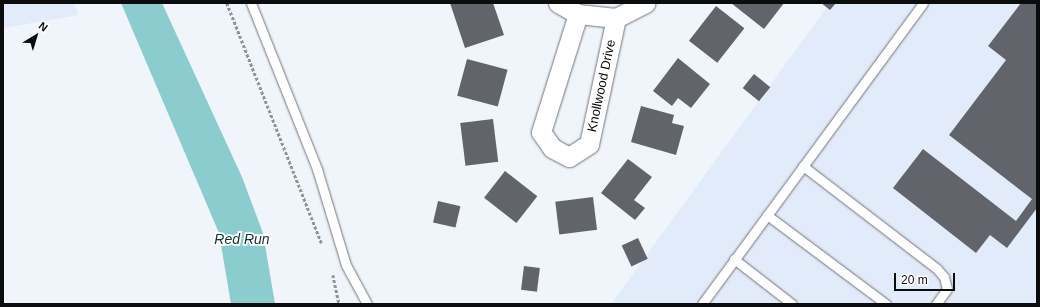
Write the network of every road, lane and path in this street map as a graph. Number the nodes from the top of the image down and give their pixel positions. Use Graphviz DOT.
graph roads {
  1 [pos="227,3"];
  2 [pos="251,3"];
  3 [pos="558,3"];
  4 [pos="645,3"];
  5 [pos="923,3"];
  6 [pos="578,14"];
  7 [pos="616,18"];
  8 [pos="803,166"];
  9 [pos="767,215"];
  10 [pos="324,247"];
  11 [pos="734,259"];
  12 [pos="331,268"];
  13 [pos="339,304"];
  14 [pos="367,304"];
  15 [pos="702,304"];
  16 [pos="792,304"];
  17 [pos="886,304"];
  18 [pos="936,304"];
  1 -- 10 [label="path"];
  2 -- 14 [label="lane"];
  3 -- 6 [label="street"];
  4 -- 7 [label="street"];
  5 -- 8 [label="lane"];
  6 -- 7 [label="street"];
  6 -- 7 [label="street, Knollwood Drive"];
  8 -- 9 [label="lane"];
  8 -- 18 [label="lane"];
  9 -- 11 [label="lane"];
  9 -- 17 [label="lane"];
  11 -- 15 [label="lane"];
  11 -- 16 [label="lane"];
  12 -- 13 [label="path"];
}
